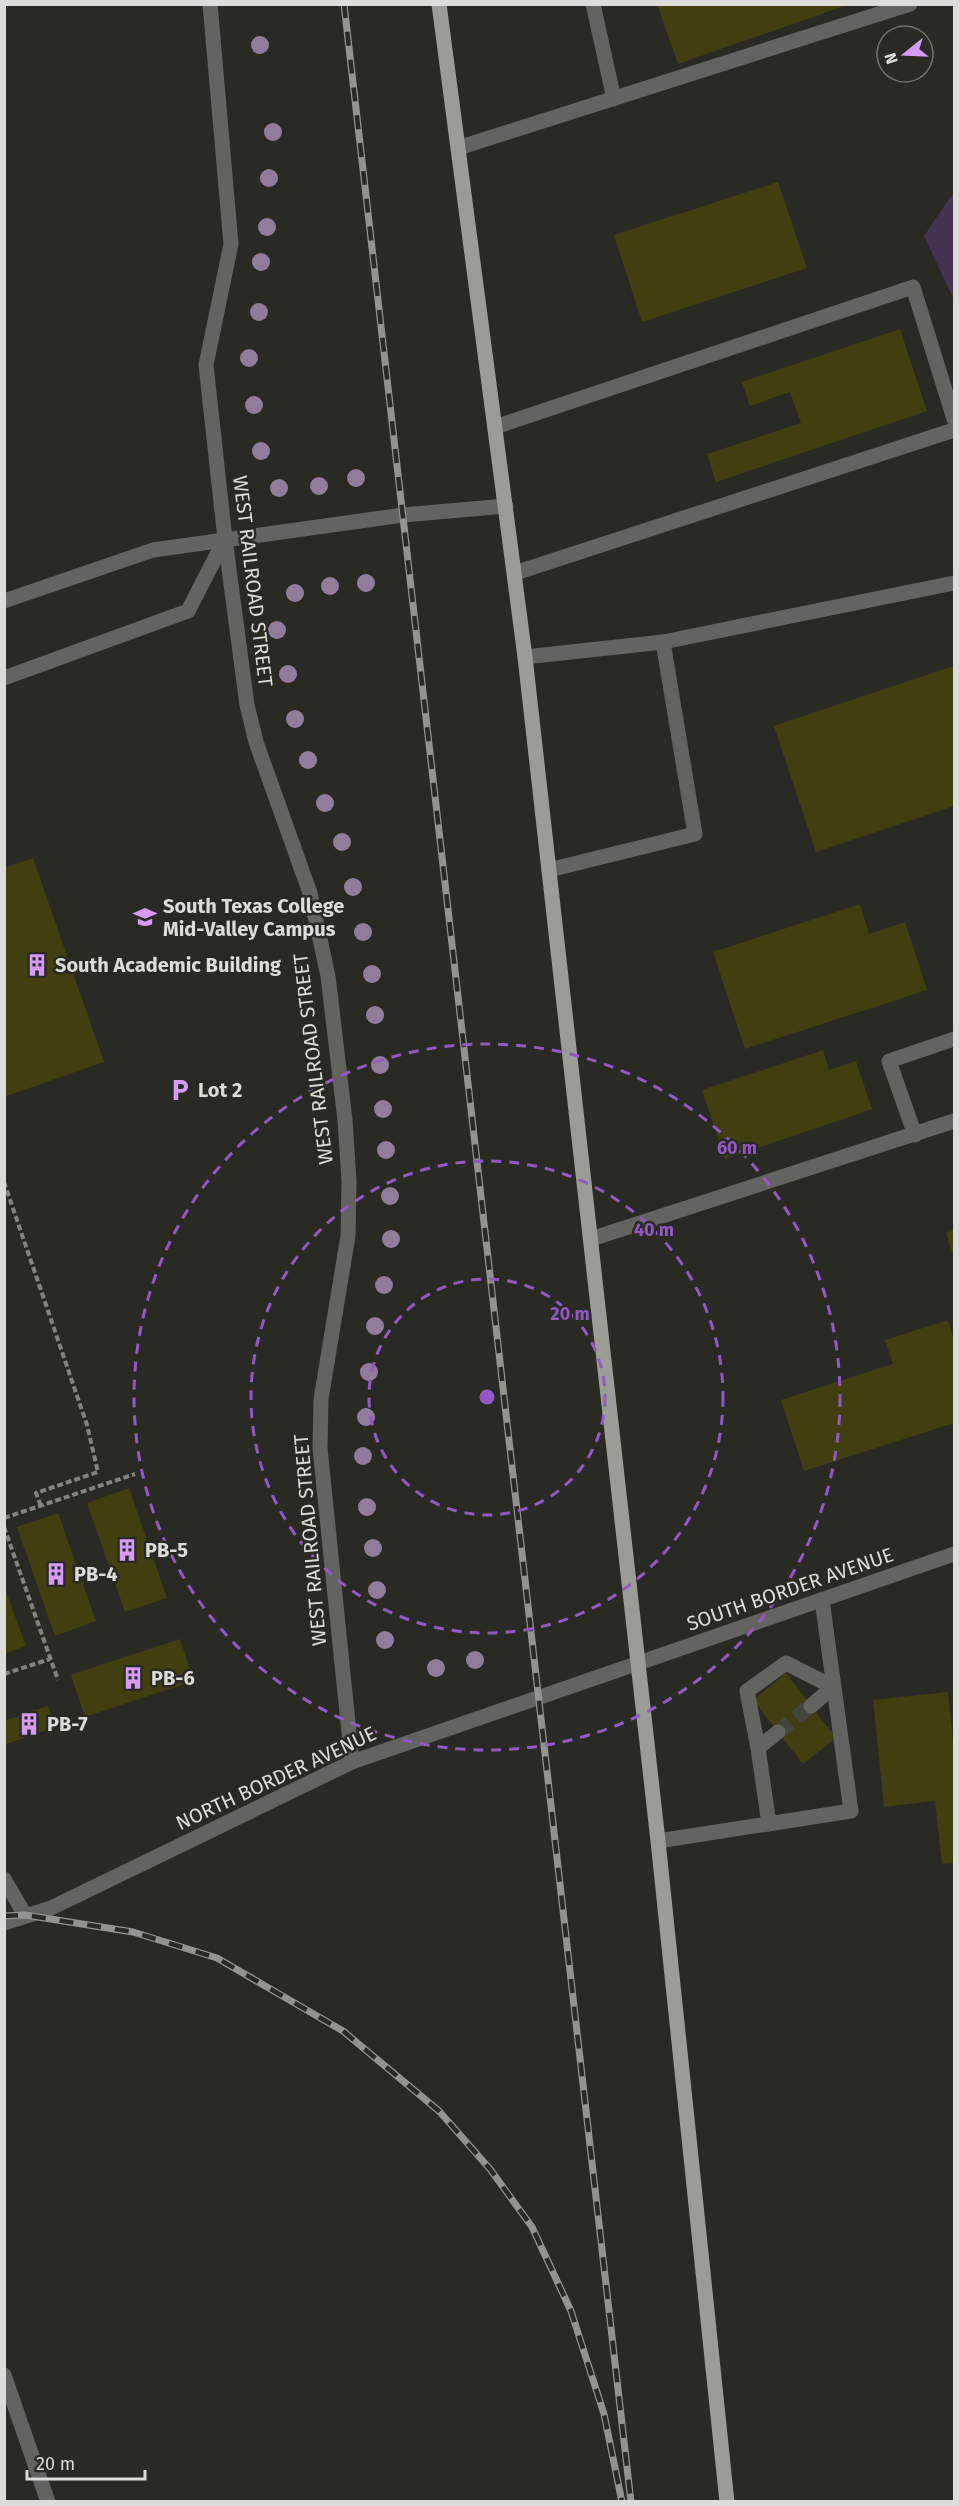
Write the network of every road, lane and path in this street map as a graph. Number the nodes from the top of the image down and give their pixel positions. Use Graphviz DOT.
graph roads {
  1 [pos="210,4"];
  2 [pos="439,4"];
  3 [pos="593,4"];
  4 [pos="910,4"];
  5 [pos="614,99"];
  6 [pos="458,148"];
  7 [pos="954,419"];
  8 [pos="495,427"];
  9 [pos="954,430"];
  10 [pos="506,506"];
  11 [pos="225,539"];
  12 [pos="515,573"];
  13 [pos="954,583"];
  14 [pos="4,600"];
  15 [pos="663,642"];
  16 [pos="525,657"];
  17 [pos="4,678"];
  18 [pos="549,870"];
  19 [pos="954,1039"];
  20 [pos="954,1121"];
  21 [pos="915,1135"];
  22 [pos="4,1182"];
  23 [pos="591,1239"];
  24 [pos="135,1474"];
  25 [pos="41,1506"];
  26 [pos="4,1518"];
  27 [pos="4,1527"];
  28 [pos="954,1554"];
  29 [pos="822,1600"];
  30 [pos="50,1659"];
  31 [pos="638,1663"];
  32 [pos="4,1674"];
  33 [pos="58,1680"];
  34 [pos="833,1687"];
  35 [pos="811,1706"];
  36 [pos="778,1732"];
  37 [pos="758,1748"];
  38 [pos="352,1762"];
  39 [pos="769,1824"];
  40 [pos="658,1840"];
  41 [pos="4,1879"];
  42 [pos="25,1915"];
  43 [pos="4,1923"];
  44 [pos="4,2375"];
  45 [pos="8,2396"];
  46 [pos="48,2502"];
  47 [pos="727,2502"];
  1 -- 11 [label="street, WEST RAILROAD STREET"];
  2 -- 6 [label="main road"];
  3 -- 5 [label="street"];
  4 -- 5 [label="street"];
  5 -- 6 [label="street"];
  6 -- 8 [label="main road"];
  7 -- 8 [label="street"];
  8 -- 10 [label="main road"];
  9 -- 12 [label="street"];
  10 -- 11 [label="street"];
  10 -- 12 [label="main road"];
  11 -- 14 [label="street"];
  11 -- 17 [label="street"];
  11 -- 38 [label="street, WEST RAILROAD STREET"];
  12 -- 16 [label="main road"];
  13 -- 15 [label="street"];
  15 -- 16 [label="street"];
  15 -- 18 [label="street"];
  16 -- 18 [label="main road"];
  18 -- 23 [label="main road"];
  19 -- 21 [label="street"];
  20 -- 21 [label="street"];
  21 -- 23 [label="street"];
  22 -- 25 [label="path"];
  23 -- 31 [label="main road"];
  24 -- 25 [label="path"];
  25 -- 26 [label="path"];
  27 -- 30 [label="path"];
  28 -- 29 [label="street, SOUTH BORDER AVENUE"];
  29 -- 31 [label="street, SOUTH BORDER AVENUE"];
  29 -- 34 [label="street"];
  30 -- 32 [label="path"];
  30 -- 33 [label="path"];
  31 -- 38 [label="street, NORTH BORDER AVENUE"];
  31 -- 40 [label="main road"];
  34 -- 35 [label="street"];
  34 -- 37 [label="street"];
  34 -- 39 [label="street"];
  36 -- 37 [label="street"];
  37 -- 39 [label="street"];
  38 -- 42 [label="street, NORTH BORDER AVENUE"];
  39 -- 40 [label="street"];
  40 -- 47 [label="main road"];
  41 -- 42 [label="street"];
  42 -- 43 [label="street, NORTH BORDER AVENUE"];
  44 -- 45 [label="street"];
  45 -- 46 [label="street"];
}
